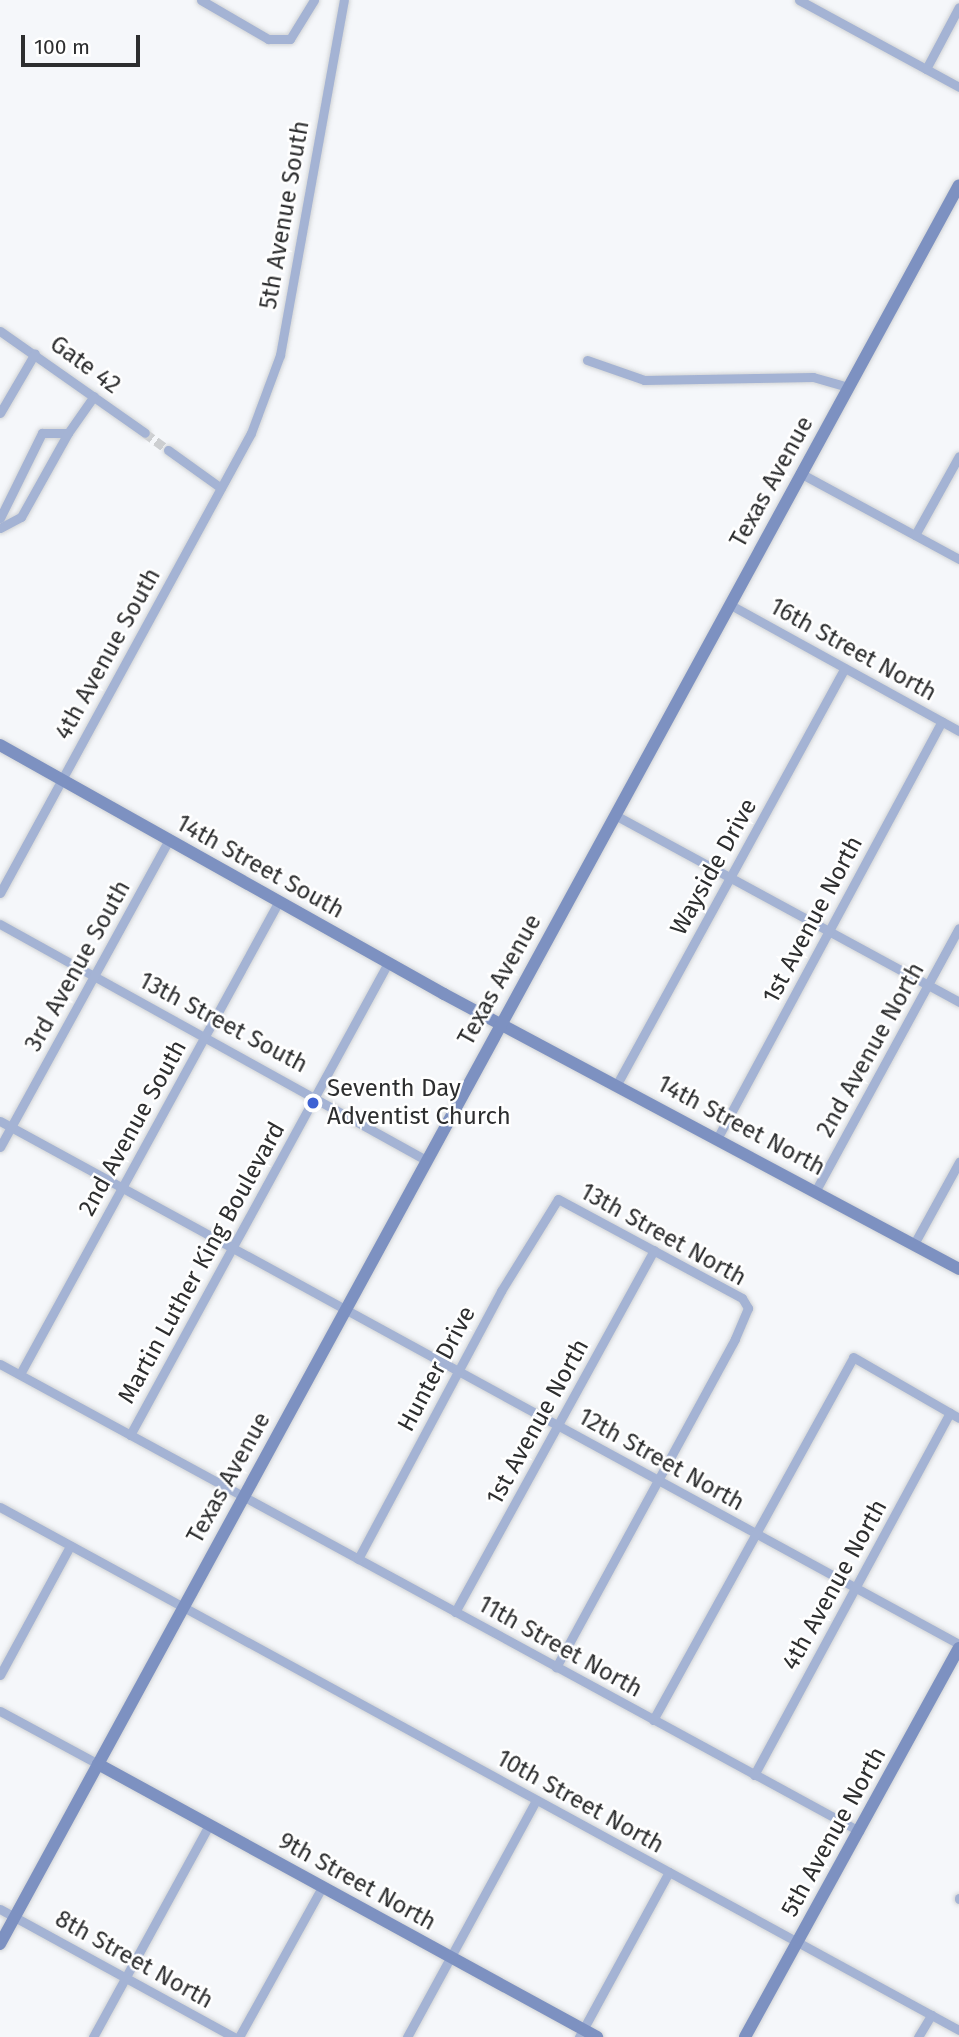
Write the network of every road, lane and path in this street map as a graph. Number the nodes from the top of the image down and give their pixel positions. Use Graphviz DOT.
graph roads {
  1 [pos="201,0"];
  2 [pos="314,0"];
  3 [pos="344,0"];
  4 [pos="799,0"];
  5 [pos="959,8"];
  6 [pos="926,69"];
  7 [pos="959,88"];
  8 [pos="959,186"];
  9 [pos="0,331"];
  10 [pos="35,353"];
  11 [pos="587,359"];
  12 [pos="848,387"];
  13 [pos="94,396"];
  14 [pos="0,413"];
  15 [pos="68,433"];
  16 [pos="145,433"];
  17 [pos="251,433"];
  18 [pos="168,450"];
  19 [pos="959,456"];
  20 [pos="800,473"];
  21 [pos="221,488"];
  22 [pos="0,518"];
  23 [pos="0,528"];
  24 [pos="915,535"];
  25 [pos="959,559"];
  26 [pos="729,604"];
  27 [pos="845,668"];
  28 [pos="942,721"];
  29 [pos="959,731"];
  30 [pos="0,745"];
  31 [pos="61,779"];
  32 [pos="615,815"];
  33 [pos="169,839"];
  34 [pos="730,878"];
  35 [pos="0,893"];
  36 [pos="279,901"];
  37 [pos="0,924"];
  38 [pos="959,928"];
  39 [pos="829,932"];
  40 [pos="388,963"];
  41 [pos="95,975"];
  42 [pos="928,985"];
  43 [pos="959,1002"];
  44 [pos="501,1023"];
  45 [pos="205,1035"];
  46 [pos="617,1084"];
  47 [pos="316,1095"];
  48 [pos="0,1121"];
  49 [pos="11,1128"];
  50 [pos="718,1137"];
  51 [pos="0,1147"];
  52 [pos="426,1160"];
  53 [pos="959,1162"];
  54 [pos="122,1188"];
  55 [pos="816,1190"];
  56 [pos="557,1201"];
  57 [pos="914,1244"];
  58 [pos="232,1248"];
  59 [pos="654,1250"];
  60 [pos="959,1269"];
  61 [pos="345,1309"];
  62 [pos="0,1364"];
  63 [pos="458,1371"];
  64 [pos="20,1374"];
  65 [pos="955,1415"];
  66 [pos="558,1425"];
  67 [pos="130,1435"];
  68 [pos="657,1480"];
  69 [pos="243,1496"];
  70 [pos="0,1507"];
  71 [pos="756,1534"];
  72 [pos="71,1546"];
  73 [pos="358,1559"];
  74 [pos="855,1588"];
  75 [pos="183,1607"];
  76 [pos="455,1612"];
  77 [pos="959,1646"];
  78 [pos="556,1667"];
  79 [pos="0,1675"];
  80 [pos="0,1710"];
  81 [pos="653,1720"];
  82 [pos="98,1764"];
  83 [pos="754,1775"];
  84 [pos="537,1800"];
  85 [pos="209,1825"];
  86 [pos="859,1831"];
  87 [pos="669,1872"];
  88 [pos="322,1887"];
  89 [pos="0,1909"];
  90 [pos="15,1917"];
  91 [pos="797,1942"];
  92 [pos="0,1944"];
  93 [pos="451,1957"];
  94 [pos="126,1978"];
  95 [pos="931,2015"];
  96 [pos="959,2031"];
  97 [pos="581,2033"];
  98 [pos="93,2037"];
  99 [pos="237,2037"];
  100 [pos="407,2037"];
  101 [pos="597,2037"];
  102 [pos="745,2037"];
  103 [pos="918,2037"];
  1 -- 2 [label="street"];
  3 -- 17 [label="street, 5th Avenue South"];
  4 -- 6 [label="street"];
  5 -- 6 [label="street"];
  6 -- 7 [label="street"];
  8 -- 12 [label="street, Texas Avenue"];
  9 -- 10 [label="street, Gate 42"];
  10 -- 13 [label="street, Gate 42"];
  10 -- 14 [label="street"];
  11 -- 12 [label="street"];
  12 -- 20 [label="street, Texas Avenue"];
  13 -- 15 [label="street"];
  13 -- 16 [label="street, Gate 42"];
  15 -- 22 [label="street"];
  15 -- 23 [label="street"];
  17 -- 21 [label="street, 4th Avenue South"];
  18 -- 21 [label="street"];
  19 -- 24 [label="street"];
  20 -- 24 [label="street"];
  20 -- 26 [label="street, Texas Avenue"];
  21 -- 31 [label="street, 4th Avenue South"];
  24 -- 25 [label="street"];
  26 -- 27 [label="street, 16th Street North"];
  26 -- 32 [label="street, Texas Avenue"];
  27 -- 28 [label="street, 16th Street North"];
  27 -- 34 [label="street, Wayside Drive"];
  28 -- 29 [label="street, 16th Street North"];
  28 -- 39 [label="street, 1st Avenue North"];
  30 -- 31 [label="street, 14th Street South"];
  31 -- 33 [label="street, 14th Street South"];
  31 -- 35 [label="street, 4th Avenue South"];
  32 -- 34 [label="street"];
  32 -- 44 [label="street, Texas Avenue"];
  33 -- 36 [label="street, 14th Street South"];
  33 -- 41 [label="street, 3rd Avenue South"];
  34 -- 39 [label="street"];
  34 -- 46 [label="street, Wayside Drive"];
  36 -- 40 [label="street, 14th Street South"];
  36 -- 45 [label="street, 2nd Avenue South"];
  37 -- 41 [label="street, 13th Street South"];
  38 -- 42 [label="street, 2nd Avenue North"];
  39 -- 42 [label="street"];
  39 -- 50 [label="street, 1st Avenue North"];
  40 -- 44 [label="street, 14th Street South"];
  40 -- 47 [label="street, Martin Luther King Boulevard"];
  41 -- 45 [label="street, 13th Street South"];
  41 -- 49 [label="street, 3rd Avenue South"];
  42 -- 43 [label="street"];
  42 -- 55 [label="street, 2nd Avenue North"];
  44 -- 46 [label="street, 14th Street North"];
  44 -- 52 [label="street, Texas Avenue"];
  45 -- 47 [label="street, 13th Street South"];
  45 -- 54 [label="street, 2nd Avenue South"];
  46 -- 50 [label="street, 14th Street North"];
  47 -- 52 [label="street, 13th Street South"];
  47 -- 58 [label="street, Martin Luther King Boulevard"];
  48 -- 49 [label="street, 12th Street North"];
  49 -- 51 [label="street, 3rd Avenue South"];
  49 -- 54 [label="street, 12th Street North"];
  50 -- 55 [label="street, 14th Street North"];
  52 -- 61 [label="street, Texas Avenue"];
  53 -- 57 [label="street"];
  54 -- 58 [label="street, 12th Street North"];
  54 -- 64 [label="street, 2nd Avenue South"];
  55 -- 57 [label="street, 14th Street North"];
  56 -- 59 [label="street, 13th Street North"];
  56 -- 63 [label="street, Hunter Drive"];
  57 -- 60 [label="street, 14th Street North"];
  58 -- 61 [label="street, 12th Street North"];
  58 -- 67 [label="street, Martin Luther King Boulevard"];
  59 -- 66 [label="street, 1st Avenue North"];
  59 -- 68 [label="street, 13th Street North"];
  61 -- 63 [label="street, 12th Street North"];
  61 -- 69 [label="street, Texas Avenue"];
  62 -- 64 [label="street, 11th Street North"];
  63 -- 66 [label="street, 12th Street North"];
  63 -- 73 [label="street, Hunter Drive"];
  64 -- 67 [label="street, 11th Street North"];
  65 -- 71 [label="street"];
  65 -- 74 [label="street, 4th Avenue North"];
  66 -- 68 [label="street, 12th Street North"];
  66 -- 76 [label="street, 1st Avenue North"];
  67 -- 69 [label="street, 11th Street North"];
  68 -- 71 [label="street, 12th Street North"];
  68 -- 78 [label="street"];
  69 -- 73 [label="street, 11th Street North"];
  69 -- 75 [label="street, Texas Avenue"];
  70 -- 72 [label="street, 10th Street North"];
  71 -- 74 [label="street, 12th Street North"];
  71 -- 81 [label="street"];
  72 -- 75 [label="street, 10th Street North"];
  72 -- 79 [label="street"];
  73 -- 76 [label="street, 11th Street North"];
  74 -- 77 [label="street, 12th Street North"];
  74 -- 83 [label="street, 4th Avenue North"];
  75 -- 82 [label="street, Texas Avenue"];
  75 -- 84 [label="street, 10th Street North"];
  76 -- 78 [label="street, 11th Street North"];
  77 -- 86 [label="street, 5th Avenue North"];
  78 -- 81 [label="street, 11th Street North"];
  80 -- 82 [label="street"];
  81 -- 83 [label="street, 11th Street North"];
  82 -- 85 [label="street, 9th Street North"];
  82 -- 90 [label="street, Texas Avenue"];
  83 -- 86 [label="street, 11th Street North"];
  84 -- 87 [label="street, 10th Street North"];
  84 -- 93 [label="street"];
  85 -- 88 [label="street, 9th Street North"];
  85 -- 94 [label="street"];
  86 -- 91 [label="street, 5th Avenue North"];
  87 -- 91 [label="street, 10th Street North"];
  87 -- 97 [label="street"];
  88 -- 93 [label="street, 9th Street North"];
  88 -- 99 [label="street"];
  89 -- 90 [label="street, 8th Street North"];
  90 -- 92 [label="street, Texas Avenue"];
  90 -- 94 [label="street, 8th Street North"];
  91 -- 95 [label="street, 10th Street North"];
  91 -- 102 [label="street, 5th Avenue North"];
  93 -- 97 [label="street, 9th Street North"];
  93 -- 100 [label="street"];
  94 -- 98 [label="street"];
  94 -- 99 [label="street, 8th Street North"];
  95 -- 96 [label="street, 10th Street North"];
  95 -- 103 [label="street"];
  97 -- 101 [label="street, 9th Street North"];
}
